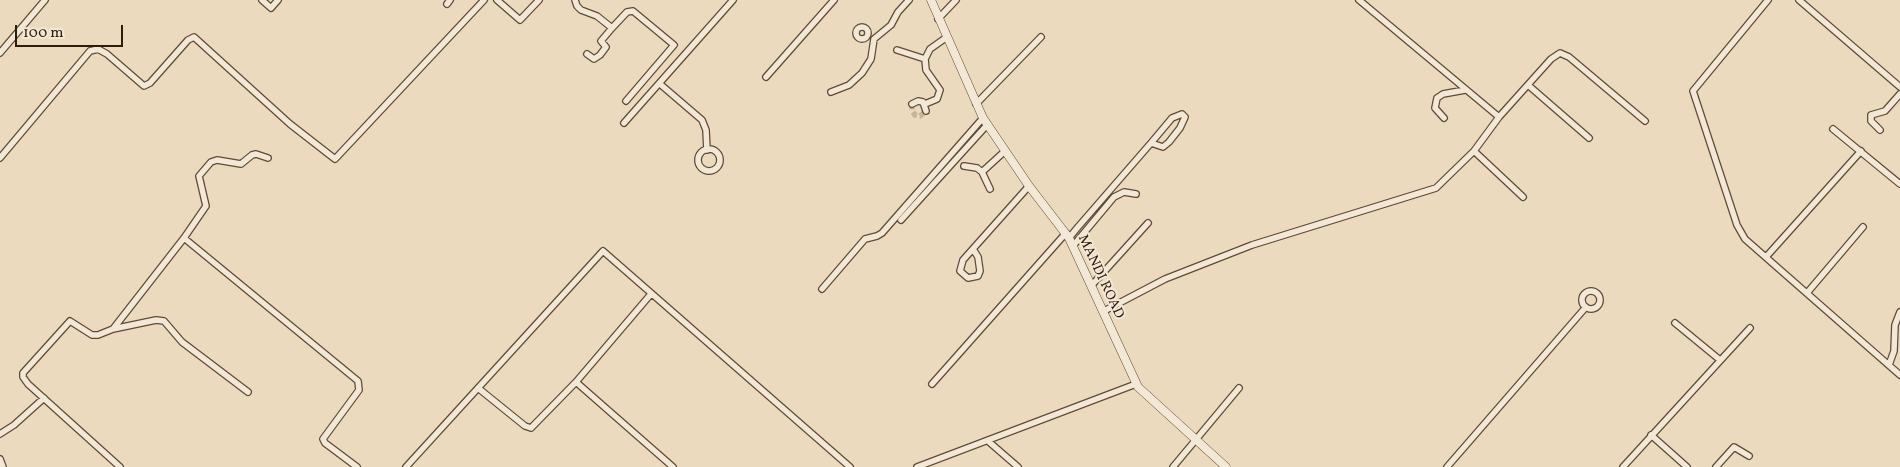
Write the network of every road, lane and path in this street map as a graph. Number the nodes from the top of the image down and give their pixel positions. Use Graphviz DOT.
graph roads {
  1 [pos="45,0"];
  2 [pos="262,0"];
  3 [pos="278,0"];
  4 [pos="484,0"];
  5 [pos="497,0"];
  6 [pos="539,0"];
  7 [pos="575,0"];
  8 [pos="733,0"];
  9 [pos="834,0"];
  10 [pos="909,0"];
  11 [pos="931,0"];
  12 [pos="956,0"];
  13 [pos="1359,0"];
  14 [pos="1768,0"];
  15 [pos="1799,0"];
  16 [pos="938,19"];
  17 [pos="612,28"];
  18 [pos="867,35"];
  19 [pos="947,37"];
  20 [pos="1041,37"];
  21 [pos="874,39"];
  22 [pos="897,50"];
  23 [pos="0,54"];
  24 [pos="587,54"];
  25 [pos="924,59"];
  26 [pos="766,76"];
  27 [pos="660,84"];
  28 [pos="1528,85"];
  29 [pos="639,87"];
  30 [pos="1900,87"];
  31 [pos="1465,90"];
  32 [pos="832,92"];
  33 [pos="1900,94"];
  34 [pos="649,96"];
  35 [pos="626,101"];
  36 [pos="912,104"];
  37 [pos="924,104"];
  38 [pos="976,104"];
  39 [pos="926,111"];
  40 [pos="1499,117"];
  41 [pos="1444,118"];
  42 [pos="1645,121"];
  43 [pos="985,122"];
  44 [pos="624,123"];
  45 [pos="1833,129"];
  46 [pos="1880,130"];
  47 [pos="1589,138"];
  48 [pos="1151,143"];
  49 [pos="708,150"];
  50 [pos="1005,151"];
  51 [pos="1474,151"];
  52 [pos="1861,152"];
  53 [pos="0,158"];
  54 [pos="268,158"];
  55 [pos="964,166"];
  56 [pos="982,172"];
  57 [pos="1900,184"];
  58 [pos="1029,186"];
  59 [pos="990,189"];
  60 [pos="1136,194"];
  61 [pos="1523,197"];
  62 [pos="900,220"];
  63 [pos="1148,222"];
  64 [pos="1863,227"];
  65 [pos="1068,236"];
  66 [pos="184,238"];
  67 [pos="1073,246"];
  68 [pos="973,249"];
  69 [pos="1766,257"];
  70 [pos="1092,285"];
  71 [pos="822,289"];
  72 [pos="1806,292"];
  73 [pos="651,294"];
  74 [pos="1586,307"];
  75 [pos="1104,311"];
  76 [pos="1900,312"];
  77 [pos="1675,323"];
  78 [pos="1750,328"];
  79 [pos="112,329"];
  80 [pos="1720,360"];
  81 [pos="1889,365"];
  82 [pos="1900,375"];
  83 [pos="576,382"];
  84 [pos="932,384"];
  85 [pos="1136,384"];
  86 [pos="478,388"];
  87 [pos="1239,388"];
  88 [pos="248,392"];
  89 [pos="44,398"];
  90 [pos="0,434"];
  91 [pos="1651,435"];
  92 [pos="988,441"];
  93 [pos="1196,441"];
  94 [pos="1750,456"];
  95 [pos="0,459"];
  96 [pos="3,467"];
  97 [pos="120,467"];
  98 [pos="356,467"];
  99 [pos="406,467"];
  100 [pos="673,467"];
  101 [pos="850,467"];
  102 [pos="917,467"];
  103 [pos="1018,467"];
  104 [pos="1173,467"];
  105 [pos="1226,467"];
  106 [pos="1447,467"];
  107 [pos="1623,467"];
  108 [pos="1687,467"];
  109 [pos="1716,467"];
  1 -- 23 [label="street"];
  2 -- 3 [label="street"];
  4 -- 53 [label="street"];
  5 -- 6 [label="street"];
  7 -- 17 [label="street"];
  8 -- 27 [label="street"];
  9 -- 26 [label="street"];
  10 -- 21 [label="street"];
  11 -- 16 [label="street, MANDI ROAD"];
  12 -- 16 [label="street"];
  13 -- 31 [label="street"];
  14 -- 69 [label="street"];
  15 -- 30 [label="street"];
  16 -- 19 [label="street, MANDI ROAD"];
  17 -- 24 [label="street"];
  17 -- 29 [label="street"];
  18 -- 21 [label="street"];
  19 -- 25 [label="street"];
  19 -- 38 [label="street, MANDI ROAD"];
  20 -- 38 [label="street"];
  21 -- 32 [label="street"];
  22 -- 25 [label="street"];
  25 -- 37 [label="street"];
  27 -- 34 [label="street"];
  27 -- 49 [label="street"];
  28 -- 40 [label="street"];
  28 -- 42 [label="street"];
  28 -- 47 [label="street"];
  29 -- 34 [label="street"];
  29 -- 35 [label="street"];
  31 -- 40 [label="street"];
  31 -- 41 [label="street"];
  33 -- 46 [label="street"];
  34 -- 44 [label="street"];
  36 -- 37 [label="street"];
  37 -- 39 [label="street"];
  38 -- 43 [label="street, MANDI ROAD"];
  40 -- 51 [label="street"];
  43 -- 50 [label="street, MANDI ROAD"];
  43 -- 62 [label="street"];
  43 -- 71 [label="street"];
  45 -- 52 [label="street"];
  48 -- 48 [label="street"];
  48 -- 65 [label="street"];
  50 -- 56 [label="street"];
  50 -- 58 [label="street, MANDI ROAD"];
  51 -- 61 [label="street"];
  51 -- 75 [label="street"];
  52 -- 57 [label="street"];
  52 -- 69 [label="street"];
  54 -- 66 [label="street"];
  55 -- 56 [label="street"];
  56 -- 59 [label="street"];
  58 -- 65 [label="street, MANDI ROAD"];
  58 -- 68 [label="street"];
  60 -- 67 [label="street"];
  63 -- 70 [label="street"];
  64 -- 72 [label="street"];
  65 -- 67 [label="street, MANDI ROAD"];
  65 -- 84 [label="street"];
  66 -- 79 [label="street"];
  66 -- 98 [label="street"];
  67 -- 70 [label="street, MANDI ROAD"];
  68 -- 68 [label="street"];
  69 -- 72 [label="street"];
  70 -- 75 [label="street, MANDI ROAD"];
  72 -- 81 [label="street"];
  73 -- 83 [label="street"];
  73 -- 86 [label="street"];
  73 -- 101 [label="street"];
  74 -- 106 [label="street"];
  75 -- 85 [label="street, MANDI ROAD"];
  76 -- 81 [label="street"];
  77 -- 80 [label="street"];
  78 -- 80 [label="street"];
  79 -- 88 [label="street"];
  79 -- 89 [label="street"];
  80 -- 91 [label="street"];
  81 -- 82 [label="street"];
  83 -- 86 [label="street"];
  83 -- 100 [label="street"];
  85 -- 92 [label="street"];
  85 -- 93 [label="street, MANDI ROAD"];
  86 -- 99 [label="street"];
  87 -- 93 [label="street"];
  89 -- 90 [label="street"];
  89 -- 97 [label="street"];
  91 -- 107 [label="street"];
  91 -- 108 [label="street"];
  92 -- 102 [label="street"];
  92 -- 103 [label="street"];
  93 -- 104 [label="street"];
  93 -- 105 [label="street, MANDI ROAD"];
  94 -- 109 [label="street"];
  95 -- 96 [label="street"];
}
